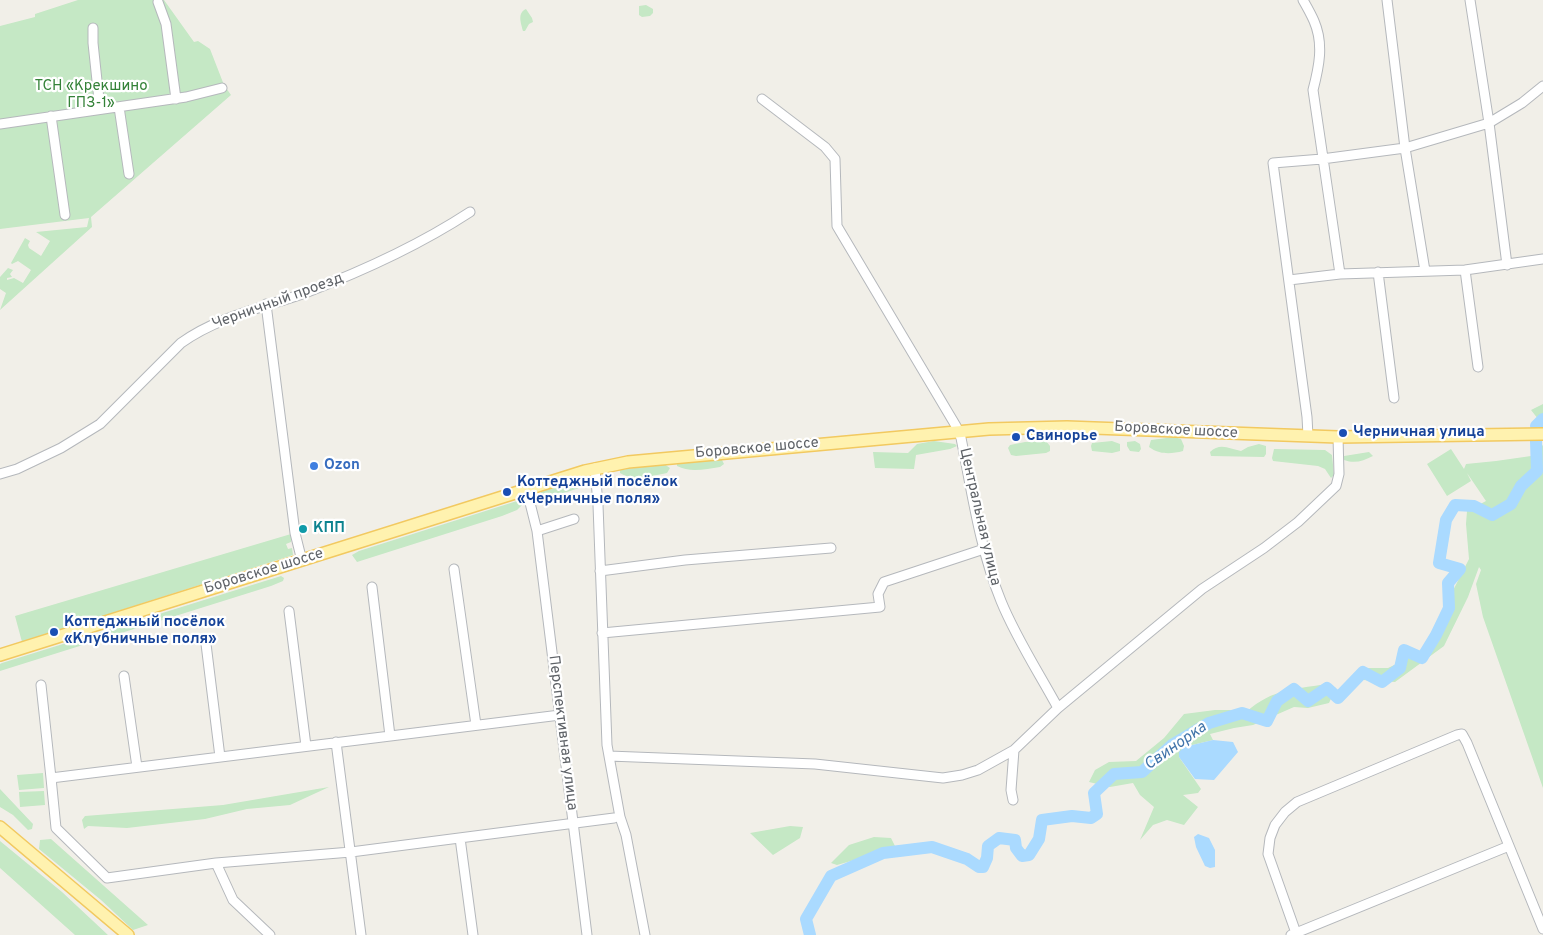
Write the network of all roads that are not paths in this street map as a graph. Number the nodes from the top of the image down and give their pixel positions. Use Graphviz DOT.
graph roads {
  1 [pos="1303,0"];
  2 [pos="1387,0"];
  3 [pos="1470,0"];
  4 [pos="158,2"];
  5 [pos="93,28"];
  6 [pos="1543,86"];
  7 [pos="222,88"];
  8 [pos="176,98"];
  9 [pos="762,100"];
  10 [pos="119,108"];
  11 [pos="100,109"];
  12 [pos="51,116"];
  13 [pos="1489,123"];
  14 [pos="0,124"];
  15 [pos="1405,148"];
  16 [pos="1322,159"];
  17 [pos="129,174"];
  18 [pos="470,212"];
  19 [pos="66,215"];
  20 [pos="1543,259"];
  21 [pos="1507,265"];
  22 [pos="1465,270"];
  23 [pos="1424,271"];
  24 [pos="1378,272"];
  25 [pos="1340,274"];
  26 [pos="1289,280"];
  27 [pos="266,304"];
  28 [pos="1478,367"];
  29 [pos="1394,398"];
  30 [pos="957,431"];
  31 [pos="1543,434"];
  32 [pos="1308,436"];
  33 [pos="1338,437"];
  34 [pos="595,468"];
  35 [pos="0,474"];
  36 [pos="527,490"];
  37 [pos="574,519"];
  38 [pos="537,531"];
  39 [pos="831,548"];
  40 [pos="984,549"];
  41 [pos="302,561"];
  42 [pos="454,569"];
  43 [pos="600,571"];
  44 [pos="372,587"];
  45 [pos="289,611"];
  46 [pos="602,633"];
  47 [pos="206,644"];
  48 [pos="0,655"];
  49 [pos="124,676"];
  50 [pos="41,684"];
  51 [pos="1058,708"];
  52 [pos="560,715"];
  53 [pos="476,725"];
  54 [pos="390,736"];
  55 [pos="336,742"];
  56 [pos="306,746"];
  57 [pos="1014,750"];
  58 [pos="609,756"];
  59 [pos="220,757"];
  60 [pos="137,767"];
  61 [pos="51,778"];
  62 [pos="1013,800"];
  63 [pos="614,818"];
  64 [pos="574,823"];
  65 [pos="0,827"];
  66 [pos="460,838"];
  67 [pos="1509,846"];
  68 [pos="351,852"];
  69 [pos="216,863"];
  70 [pos="1543,929"];
  71 [pos="1293,934"];
  72 [pos="128,935"];
  73 [pos="270,935"];
  74 [pos="361,935"];
  75 [pos="473,935"];
  76 [pos="587,935"];
  77 [pos="645,935"];
  1 -- 16 [label="street"];
  2 -- 15 [label="street"];
  3 -- 13 [label="street"];
  4 -- 8 [label="street"];
  5 -- 11 [label="street"];
  6 -- 13 [label="street"];
  7 -- 8 [label="street"];
  8 -- 10 [label="street"];
  9 -- 30 [label="street, Центральная улица"];
  10 -- 11 [label="street"];
  10 -- 17 [label="street"];
  11 -- 12 [label="street"];
  12 -- 14 [label="street"];
  12 -- 19 [label="street"];
  13 -- 15 [label="street"];
  13 -- 21 [label="street"];
  15 -- 16 [label="street"];
  15 -- 23 [label="street"];
  16 -- 25 [label="street"];
  16 -- 26 [label="street"];
  18 -- 27 [label="street, Черничный проезд"];
  20 -- 21 [label="street"];
  21 -- 22 [label="street"];
  22 -- 23 [label="street"];
  22 -- 28 [label="street"];
  23 -- 24 [label="street"];
  24 -- 25 [label="street"];
  24 -- 29 [label="street"];
  25 -- 26 [label="street"];
  26 -- 32 [label="street"];
  27 -- 35 [label="street, Черничный проезд"];
  27 -- 41 [label="street"];
  30 -- 32 [label="main road, Боровское шоссе"];
  30 -- 34 [label="main road, Боровское шоссе"];
  30 -- 40 [label="street, Центральная улица"];
  31 -- 33 [label="main road, Боровское шоссе"];
  32 -- 33 [label="main road, Боровское шоссе"];
  33 -- 51 [label="street"];
  34 -- 36 [label="main road, Боровское шоссе"];
  34 -- 43 [label="street"];
  36 -- 38 [label="street, Перспективная улица"];
  36 -- 41 [label="main road, Боровское шоссе"];
  37 -- 38 [label="street"];
  38 -- 52 [label="street, Перспективная улица"];
  39 -- 43 [label="street"];
  40 -- 46 [label="street"];
  40 -- 51 [label="street, Центральная улица"];
  41 -- 48 [label="main road, Боровское шоссе"];
  42 -- 53 [label="street"];
  43 -- 46 [label="street"];
  44 -- 54 [label="street"];
  45 -- 56 [label="street"];
  46 -- 58 [label="street"];
  47 -- 59 [label="street"];
  49 -- 60 [label="street"];
  50 -- 61 [label="street"];
  51 -- 57 [label="street"];
  52 -- 53 [label="street"];
  52 -- 64 [label="street, Перспективная улица"];
  53 -- 54 [label="street"];
  54 -- 55 [label="street"];
  55 -- 56 [label="street"];
  55 -- 68 [label="street"];
  56 -- 59 [label="street"];
  57 -- 58 [label="street"];
  57 -- 62 [label="street"];
  58 -- 77 [label="street"];
  59 -- 60 [label="street"];
  60 -- 61 [label="street"];
  61 -- 69 [label="street"];
  63 -- 64 [label="street"];
  64 -- 66 [label="street"];
  64 -- 76 [label="street, Перспективная улица"];
  65 -- 72 [label="main road"];
  66 -- 68 [label="street"];
  66 -- 75 [label="street"];
  67 -- 70 [label="street"];
  67 -- 71 [label="street"];
  67 -- 71 [label="street"];
  68 -- 69 [label="street"];
  68 -- 74 [label="street"];
  69 -- 73 [label="street"];
}
